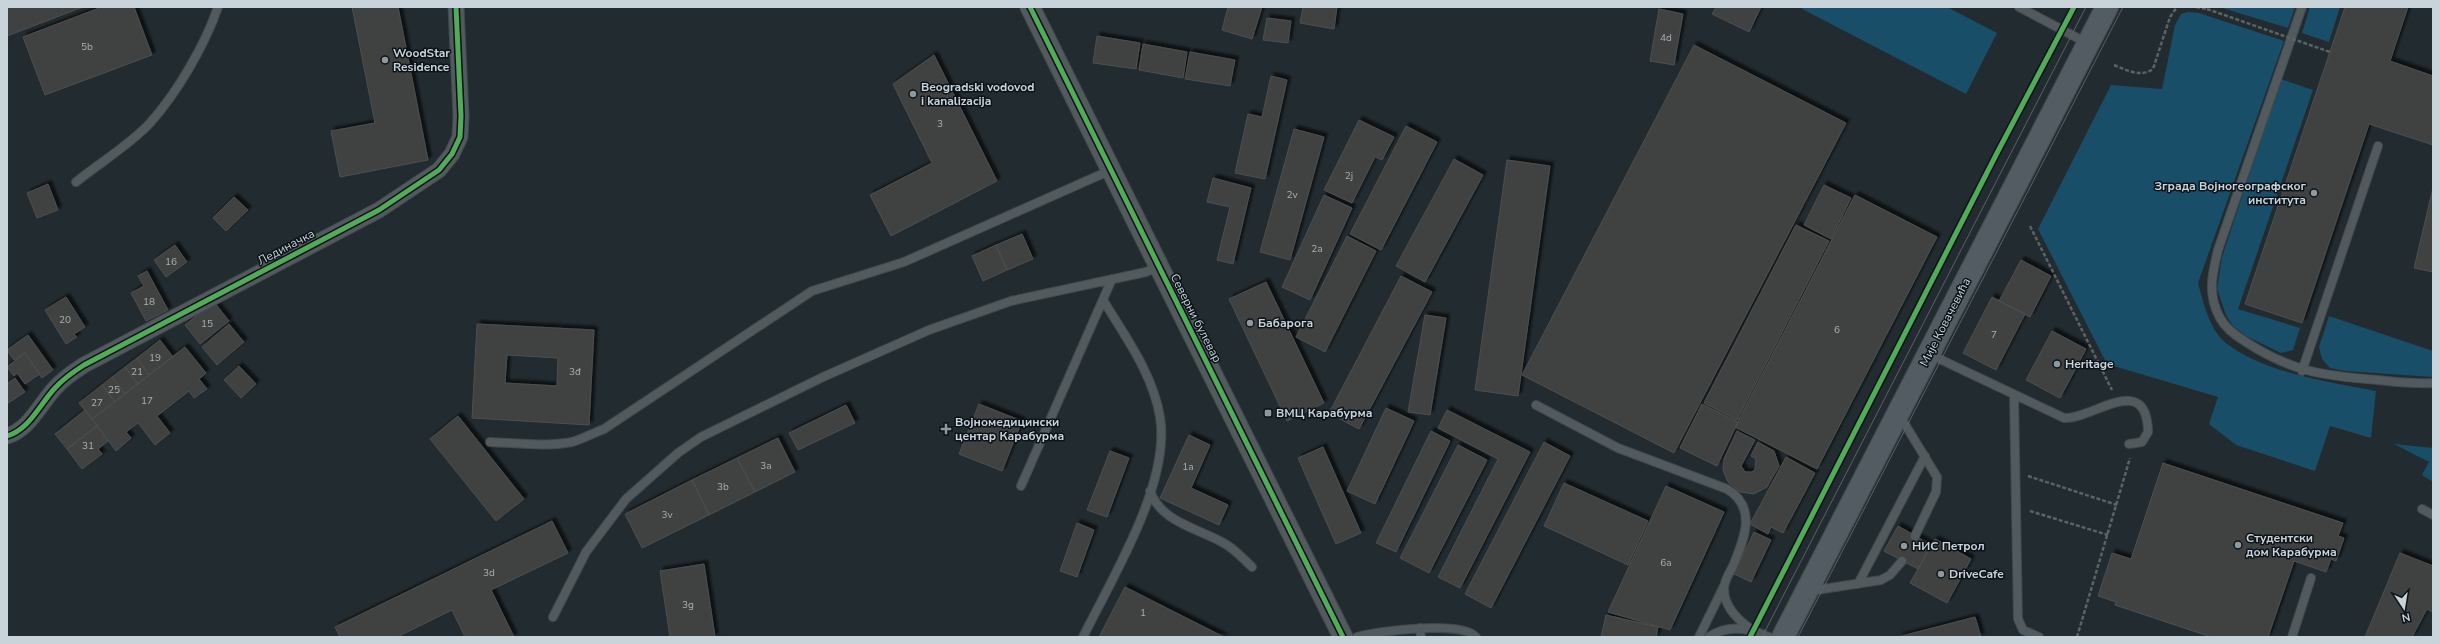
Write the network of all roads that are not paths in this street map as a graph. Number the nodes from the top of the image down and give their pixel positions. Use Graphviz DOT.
graph roads {
  1 [pos="218,7"];
  2 [pos="456,7"];
  3 [pos="1030,7"];
  4 [pos="2019,7"];
  5 [pos="2107,7"];
  6 [pos="2302,7"];
  7 [pos="2088,44"];
  8 [pos="2378,146"];
  9 [pos="1111,170"];
  10 [pos="76,182"];
  11 [pos="1159,266"];
  12 [pos="1112,279"];
  13 [pos="1103,300"];
  14 [pos="1928,354"];
  15 [pos="2302,371"];
  16 [pos="2433,382"];
  17 [pos="2014,396"];
  18 [pos="1536,405"];
  19 [pos="1898,413"];
  20 [pos="7,436"];
  21 [pos="490,442"];
  22 [pos="2131,444"];
  23 [pos="1925,456"];
  24 [pos="1021,486"];
  25 [pos="1150,491"];
  26 [pos="2422,509"];
  27 [pos="2433,515"];
  28 [pos="1915,536"];
  29 [pos="1902,561"];
  30 [pos="1252,567"];
  31 [pos="2311,578"];
  32 [pos="1726,581"];
  33 [pos="1858,584"];
  34 [pos="1806,591"];
  35 [pos="553,617"];
  36 [pos="1420,628"];
  37 [pos="1751,629"];
  38 [pos="1083,637"];
  39 [pos="1343,637"];
  40 [pos="1357,637"];
  41 [pos="1421,637"];
  42 [pos="1476,637"];
  43 [pos="1699,637"];
  44 [pos="1709,637"];
  45 [pos="1769,637"];
  46 [pos="1783,637"];
  47 [pos="2039,637"];
  48 [pos="2292,637"];
  1 -- 10 [label="lane"];
  2 -- 20 [label="street, Лединачка"];
  3 -- 9 [label="street, Северни булевар"];
  4 -- 7 [label="lane"];
  5 -- 7 [label="main road, Мије Ковачевића"];
  6 -- 15 [label="lane"];
  7 -- 14 [label="main road, Мије Ковачевића"];
  8 -- 15 [label="lane"];
  9 -- 11 [label="street, Северни булевар"];
  9 -- 21 [label="lane"];
  11 -- 12 [label="lane"];
  11 -- 39 [label="street, Северни булевар"];
  12 -- 13 [label="lane"];
  12 -- 35 [label="lane"];
  13 -- 24 [label="lane"];
  13 -- 25 [label="lane"];
  14 -- 17 [label="lane"];
  14 -- 19 [label="main road, Мије Ковачевића"];
  15 -- 16 [label="lane"];
  17 -- 22 [label="lane"];
  17 -- 47 [label="lane"];
  18 -- 32 [label="lane"];
  19 -- 23 [label="lane"];
  19 -- 34 [label="main road, Мије Ковачевића"];
  23 -- 28 [label="lane"];
  23 -- 33 [label="lane"];
  25 -- 30 [label="lane"];
  25 -- 38 [label="lane"];
  26 -- 27 [label="lane"];
  29 -- 33 [label="lane"];
  31 -- 48 [label="lane"];
  32 -- 37 [label="lane"];
  32 -- 43 [label="lane"];
  33 -- 34 [label="lane"];
  34 -- 46 [label="main road, Мије Ковачевића"];
  36 -- 40 [label="lane"];
  36 -- 41 [label="lane"];
  36 -- 42 [label="lane"];
  37 -- 44 [label="lane"];
  37 -- 45 [label="lane"];
}
